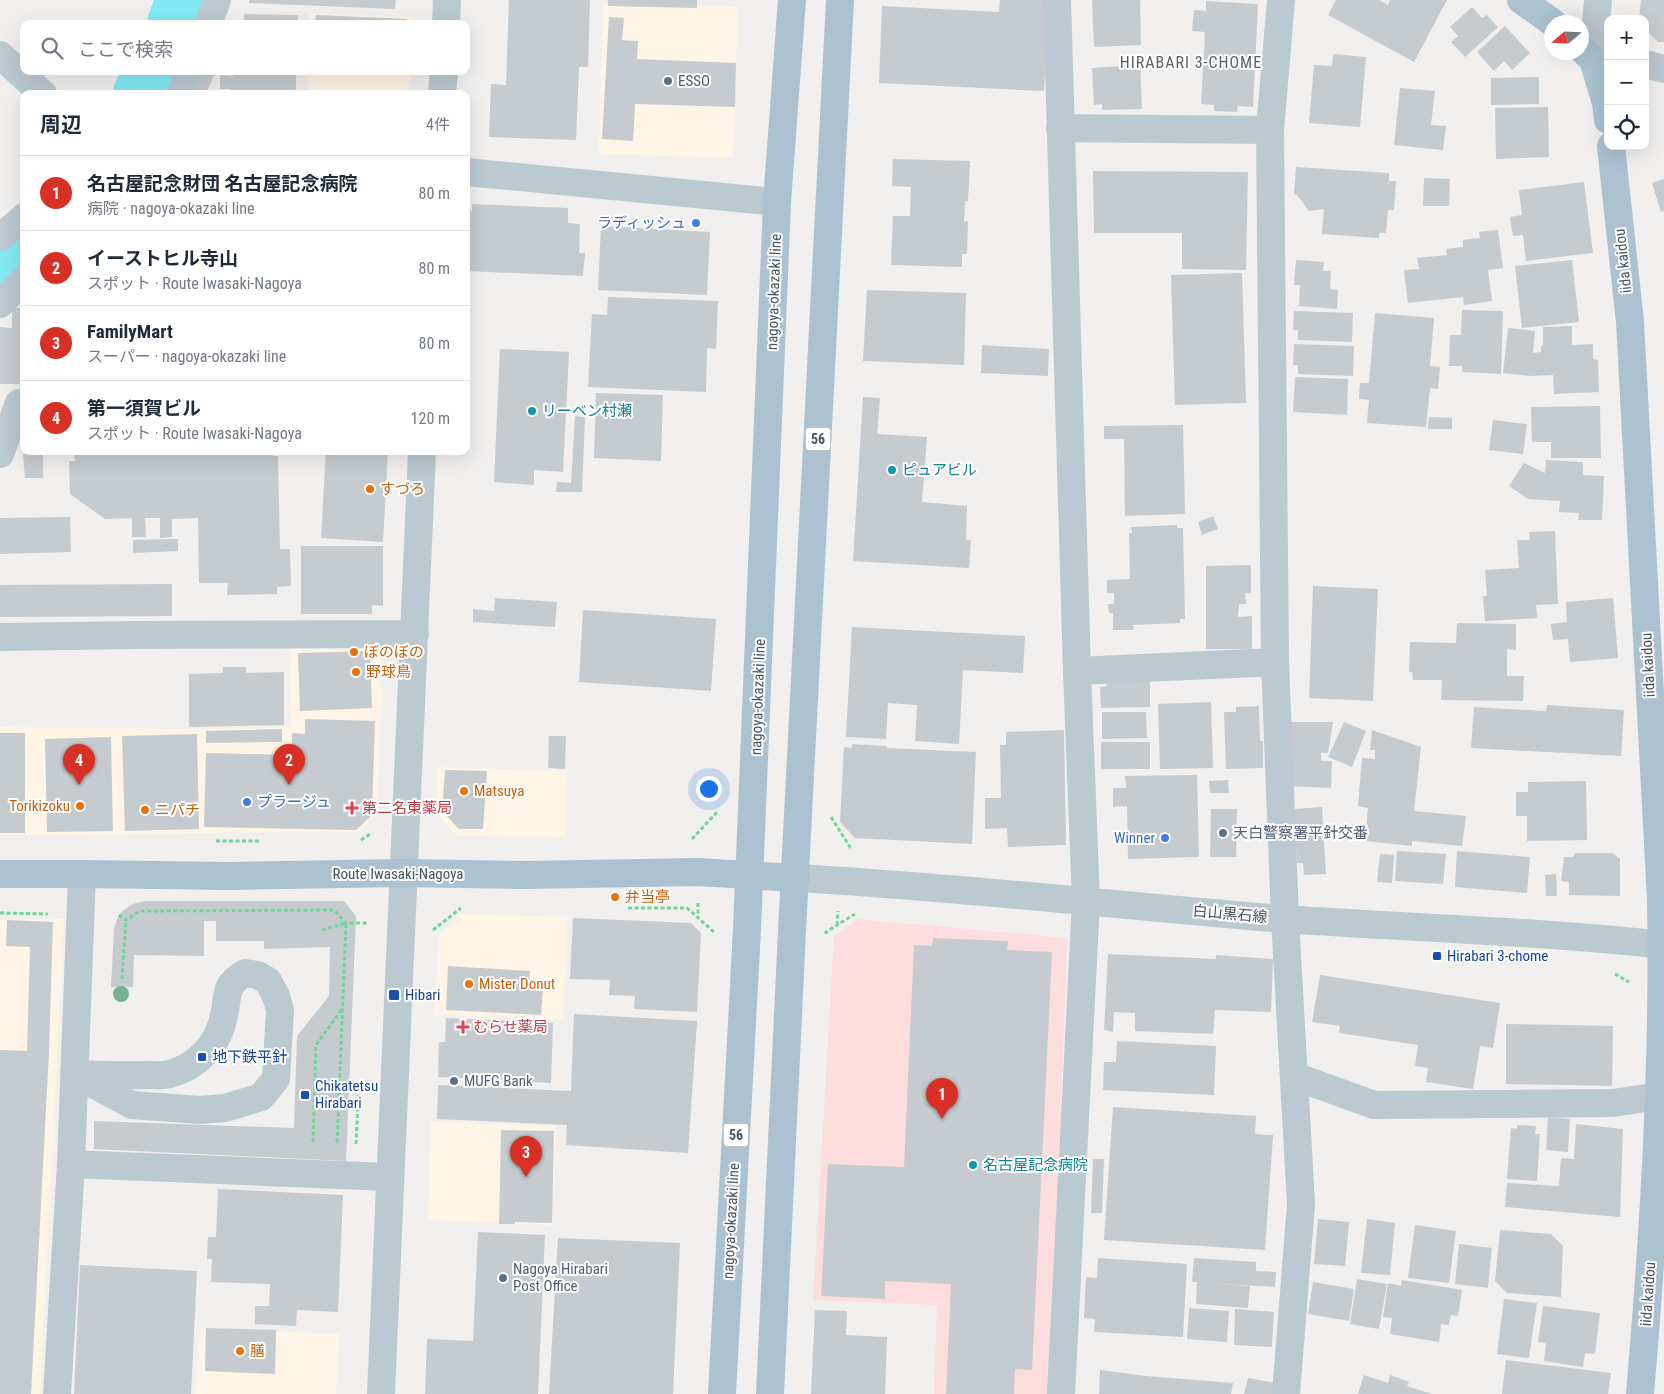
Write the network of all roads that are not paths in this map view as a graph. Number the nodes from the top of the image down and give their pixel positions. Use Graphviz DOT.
graph roads {
  1 [pos="217,0"];
  2 [pos="447,0"];
  3 [pos="792,0"];
  4 [pos="840,0"];
  5 [pos="1057,0"];
  6 [pos="1280,0"];
  7 [pos="1521,0"];
  8 [pos="1598,0"];
  9 [pos="1544,16"];
  10 [pos="210,20"];
  11 [pos="446,20"];
  12 [pos="0,55"];
  13 [pos="1594,56"];
  14 [pos="1649,65"];
  15 [pos="1664,68"];
  16 [pos="20,73"];
  17 [pos="22,75"];
  18 [pos="187,75"];
  19 [pos="444,75"];
  20 [pos="39,90"];
  21 [pos="182,90"];
  22 [pos="442,90"];
  23 [pos="1606,105"];
  24 [pos="1060,128"];
  25 [pos="1270,130"];
  26 [pos="1611,150"];
  27 [pos="470,172"];
  28 [pos="778,202"];
  29 [pos="20,220"];
  30 [pos="0,238"];
  31 [pos="20,284"];
  32 [pos="0,304"];
  33 [pos="14,403"];
  34 [pos="0,454"];
  35 [pos="422,455"];
  36 [pos="414,634"];
  37 [pos="0,637"];
  38 [pos="1275,662"];
  39 [pos="1077,671"];
  40 [pos="402,873"];
  41 [pos="0,874"];
  42 [pos="82,874"];
  43 [pos="749,876"];
  44 [pos="796,878"];
  45 [pos="1086,901"];
  46 [pos="1285,919"];
  47 [pos="1663,945"];
  48 [pos="74,1074"];
  49 [pos="1294,1076"];
  50 [pos="1660,1096"];
  51 [pos="71,1164"];
  52 [pos="389,1177"];
  53 [pos="1656,1293"];
  54 [pos="57,1394"];
  55 [pos="381,1394"];
  56 [pos="722,1394"];
  57 [pos="770,1394"];
  58 [pos="1061,1394"];
  59 [pos="1286,1394"];
  60 [pos="1640,1394"];
  1 -- 10 [label="street"];
  2 -- 11 [label="street"];
  3 -- 28 [label="main road, nagoya-okazaki line / 56"];
  4 -- 44 [label="main road, 56"];
  5 -- 24 [label="street"];
  6 -- 25 [label="street"];
  7 -- 9 [label="main road"];
  8 -- 13 [label="street"];
  12 -- 16 [label="street"];
  13 -- 23 [label="main road"];
  14 -- 15 [label="street"];
  17 -- 20 [label="street"];
  18 -- 21 [label="street"];
  19 -- 22 [label="street"];
  24 -- 25 [label="street"];
  24 -- 39 [label="street"];
  25 -- 38 [label="street"];
  26 -- 47 [label="main road, iida kaidou"];
  27 -- 28 [label="street"];
  28 -- 43 [label="main road, nagoya-okazaki line / 56"];
  29 -- 30 [label="street"];
  31 -- 32 [label="street"];
  33 -- 34 [label="street"];
  35 -- 36 [label="street"];
  36 -- 37 [label="street"];
  36 -- 40 [label="street"];
  38 -- 39 [label="street"];
  38 -- 46 [label="street"];
  39 -- 45 [label="street"];
  40 -- 42 [label="main road, Route Iwasaki-Nagoya"];
  40 -- 43 [label="main road, Route Iwasaki-Nagoya"];
  40 -- 52 [label="street"];
  41 -- 42 [label="main road, Route Iwasaki-Nagoya"];
  42 -- 48 [label="street"];
  43 -- 44 [label="main road, Route Iwasaki-Nagoya"];
  43 -- 56 [label="main road, nagoya-okazaki line / 56"];
  44 -- 45 [label="street, 白山黒石線"];
  44 -- 57 [label="main road, 56"];
  45 -- 46 [label="street, 白山黒石線"];
  45 -- 58 [label="street"];
  46 -- 47 [label="street, 白山黒石線"];
  46 -- 49 [label="street"];
  47 -- 50 [label="main road, iida kaidou"];
  48 -- 48 [label="street"];
  48 -- 51 [label="street"];
  49 -- 50 [label="street"];
  49 -- 59 [label="street"];
  50 -- 53 [label="main road, iida kaidou"];
  51 -- 52 [label="street"];
  51 -- 54 [label="street"];
  52 -- 55 [label="street"];
  53 -- 60 [label="main road, iida kaidou"];
}
